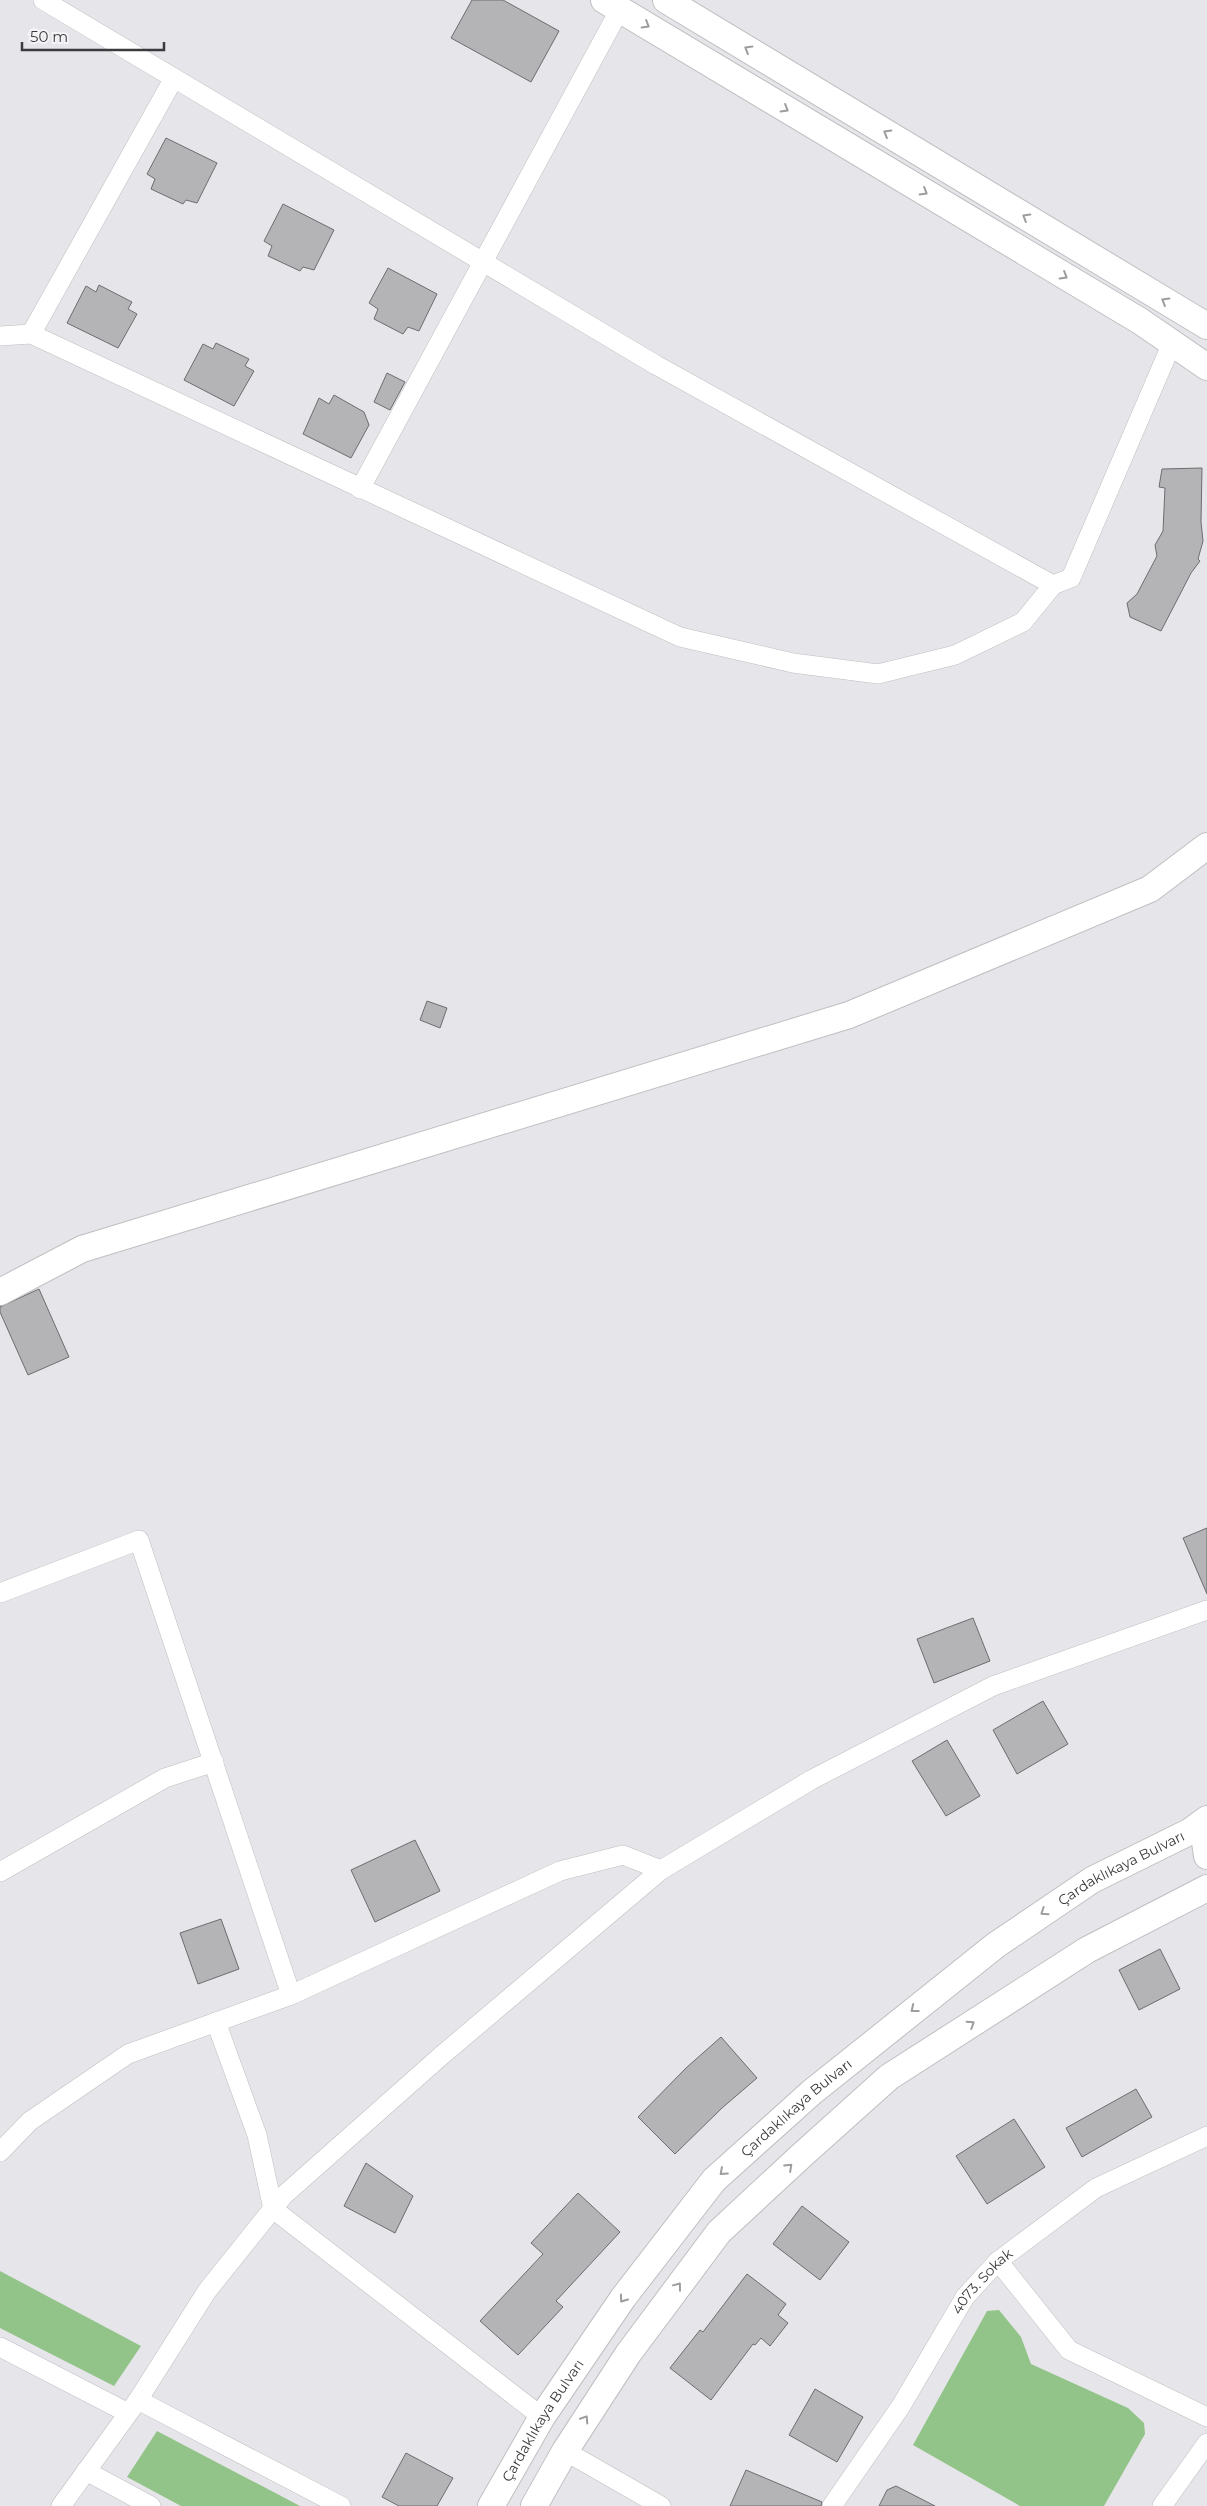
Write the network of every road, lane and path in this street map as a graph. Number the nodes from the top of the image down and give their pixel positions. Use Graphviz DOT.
graph roads {
  1 [pos="43,0"];
  2 [pos="666,0"];
  3 [pos="612,5"];
  4 [pos="174,78"];
  5 [pos="482,262"];
  6 [pos="1207,326"];
  7 [pos="31,334"];
  8 [pos="0,336"];
  9 [pos="1172,343"];
  10 [pos="1207,367"];
  11 [pos="360,489"];
  12 [pos="1053,585"];
  13 [pos="1207,846"];
  14 [pos="0,1292"];
  15 [pos="0,1593"];
  16 [pos="1207,1610"];
  17 [pos="214,1762"];
  18 [pos="1207,1818"];
  19 [pos="1207,1826"];
  20 [pos="1207,1856"];
  21 [pos="661,1870"];
  22 [pos="0,1872"];
  23 [pos="1207,1888"];
  24 [pos="291,1995"];
  25 [pos="216,2022"];
  26 [pos="1207,2136"];
  27 [pos="0,2152"];
  28 [pos="273,2209"];
  29 [pos="998,2262"];
  30 [pos="0,2347"];
  31 [pos="133,2407"];
  32 [pos="542,2417"];
  33 [pos="1207,2417"];
  34 [pos="1207,2443"];
  35 [pos="565,2451"];
  36 [pos="86,2471"];
  37 [pos="61,2506"];
  38 [pos="151,2506"];
  39 [pos="341,2506"];
  40 [pos="491,2506"];
  41 [pos="534,2506"];
  42 [pos="661,2506"];
  43 [pos="832,2506"];
  44 [pos="1162,2506"];
  1 -- 4 [label="street"];
  6 -- 2 [label="main road, one-way"];
  3 -- 5 [label="street"];
  3 -- 9 [label="main road, one-way"];
  4 -- 5 [label="street"];
  4 -- 7 [label="street"];
  5 -- 11 [label="street"];
  5 -- 12 [label="street"];
  7 -- 8 [label="street"];
  7 -- 11 [label="street"];
  9 -- 10 [label="main road"];
  9 -- 12 [label="street"];
  11 -- 12 [label="street"];
  13 -- 14 [label="main road"];
  15 -- 17 [label="street"];
  16 -- 21 [label="street"];
  17 -- 22 [label="street"];
  17 -- 24 [label="street"];
  18 -- 32 [label="main road, Çardaklıkaya Bulvarı, one-way"];
  19 -- 20 [label="main road"];
  21 -- 24 [label="street"];
  21 -- 28 [label="street"];
  35 -- 23 [label="main road, one-way"];
  24 -- 25 [label="street"];
  25 -- 27 [label="street"];
  25 -- 28 [label="street"];
  26 -- 29 [label="street, 4073. Sokak"];
  28 -- 31 [label="street"];
  28 -- 32 [label="street"];
  29 -- 33 [label="street"];
  29 -- 43 [label="street, 4073. Sokak"];
  30 -- 31 [label="street"];
  31 -- 36 [label="street"];
  31 -- 39 [label="street"];
  32 -- 40 [label="main road, Çardaklıkaya Bulvarı"];
  34 -- 44 [label="street"];
  35 -- 41 [label="main road"];
  35 -- 42 [label="street"];
  36 -- 37 [label="street"];
  36 -- 38 [label="street"];
}
